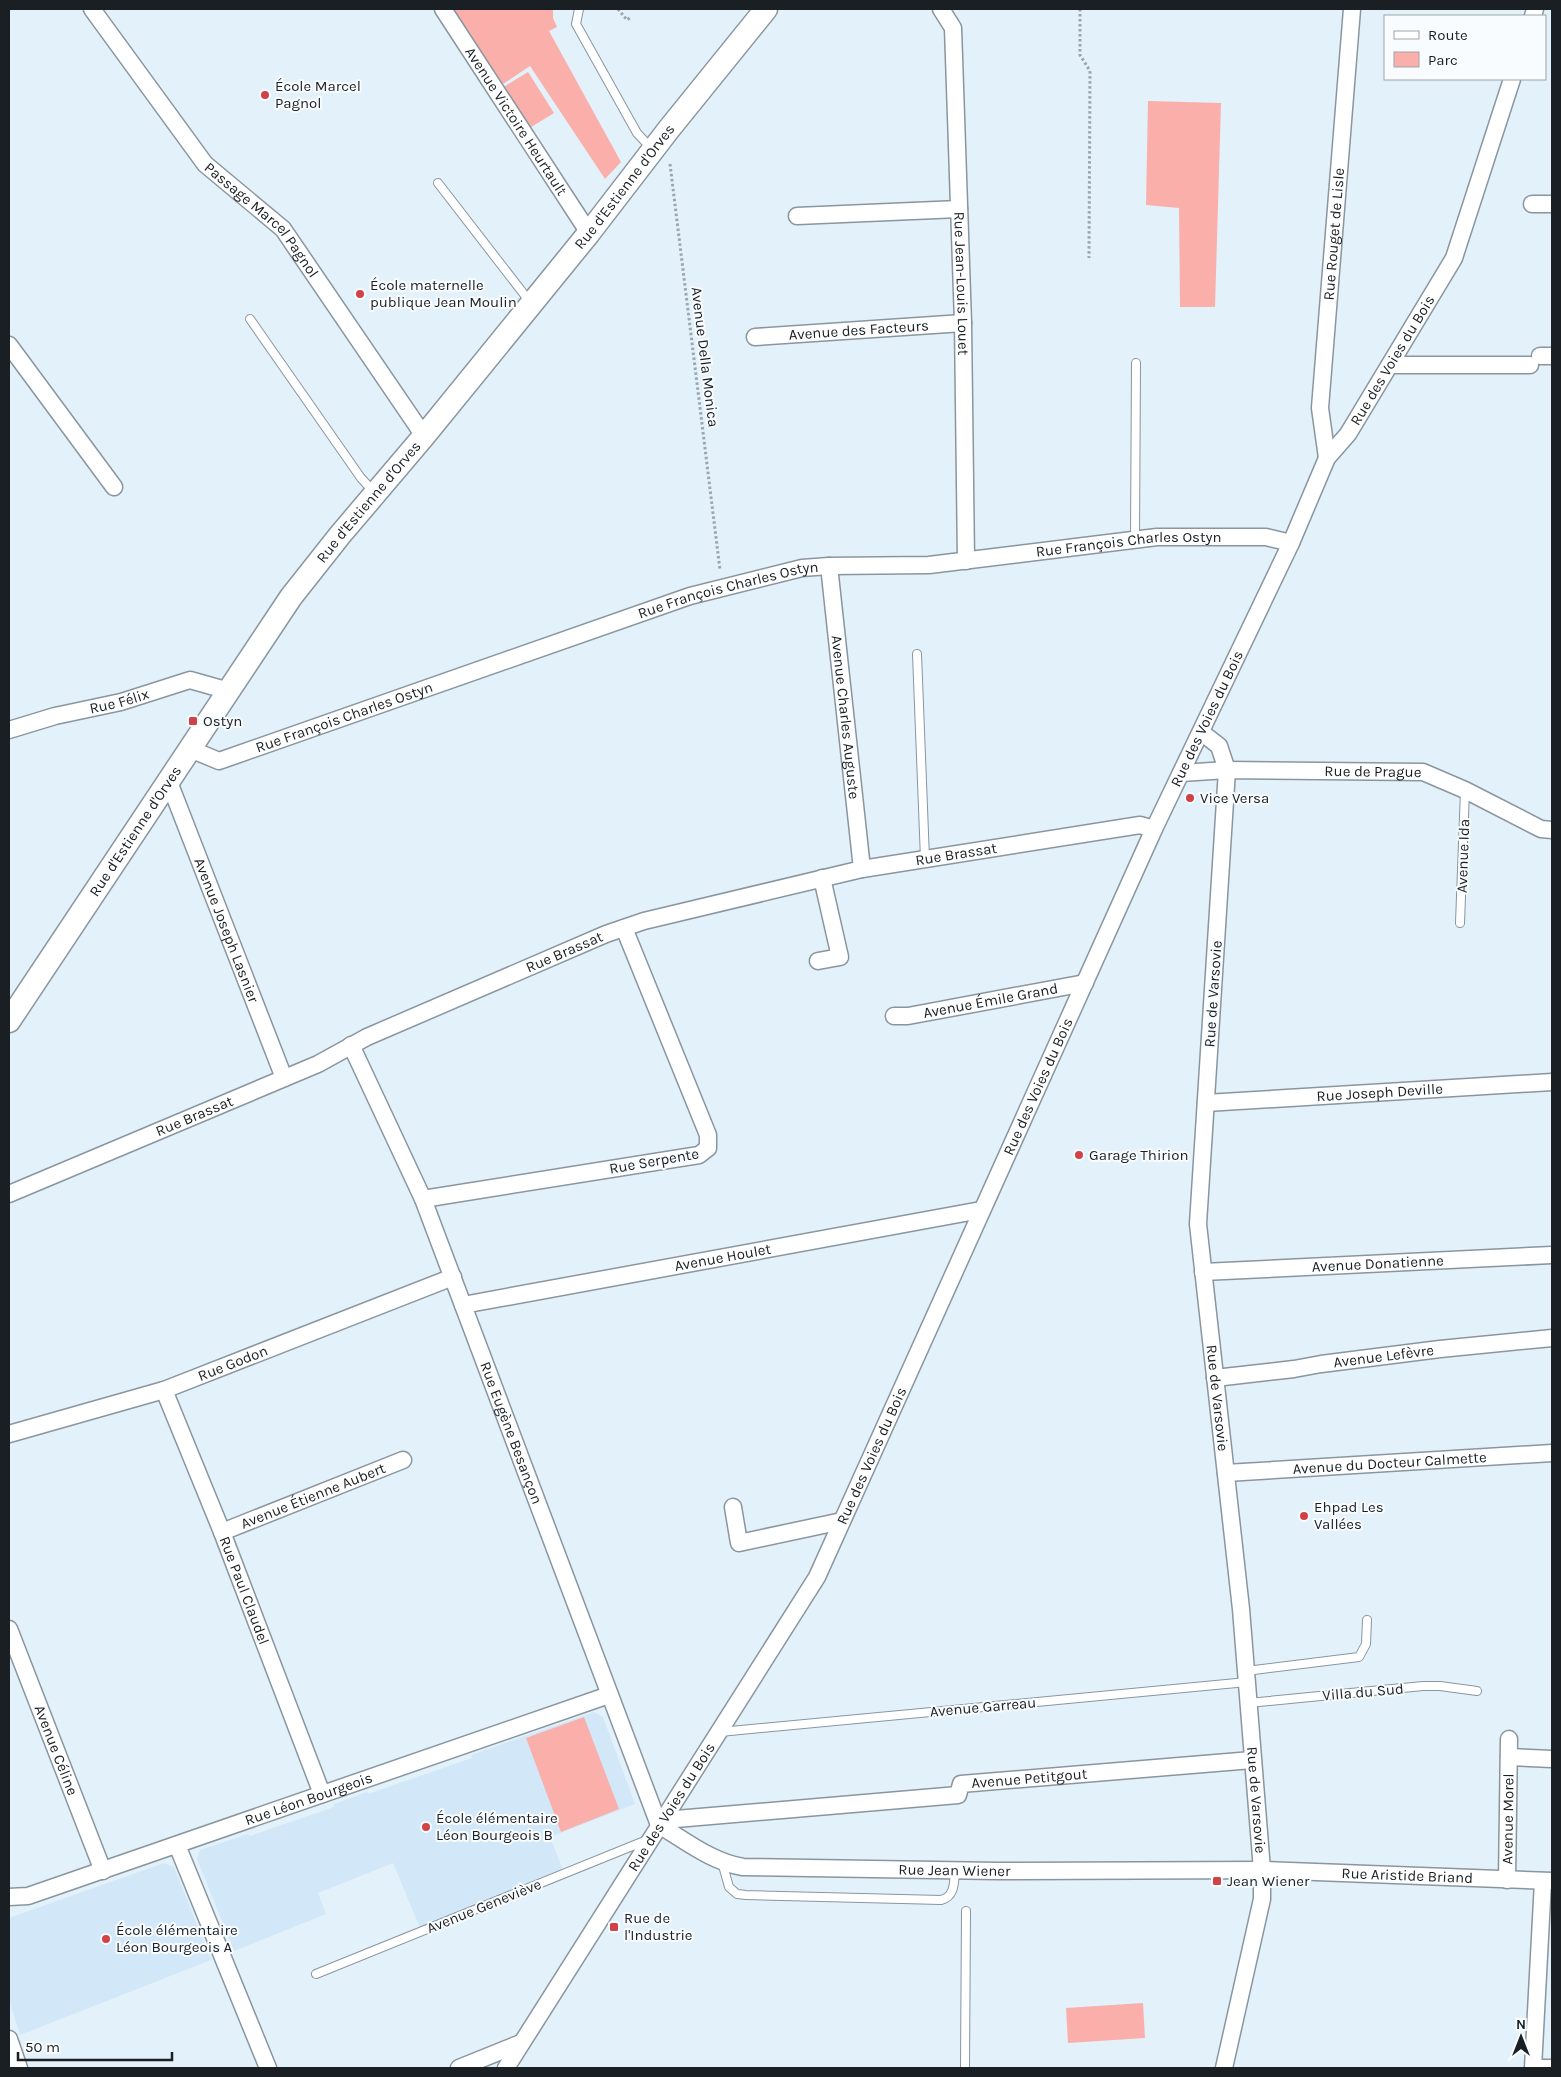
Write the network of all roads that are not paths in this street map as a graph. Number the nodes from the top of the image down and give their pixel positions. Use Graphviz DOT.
graph roads {
  1 [pos="92,9"];
  2 [pos="443,9"];
  3 [pos="579,9"];
  4 [pos="766,9"];
  5 [pos="941,9"];
  6 [pos="1352,9"];
  7 [pos="1512,80"];
  8 [pos="662,157"];
  9 [pos="438,183"];
  10 [pos="1532,204"];
  11 [pos="1552,204"];
  12 [pos="959,209"];
  13 [pos="797,216"];
  14 [pos="589,233"];
  15 [pos="531,304"];
  16 [pos="250,319"];
  17 [pos="962,323"];
  18 [pos="755,337"];
  19 [pos="9,345"];
  20 [pos="1541,359"];
  21 [pos="1136,363"];
  22 [pos="1390,365"];
  23 [pos="424,436"];
  24 [pos="1327,458"];
  25 [pos="114,487"];
  26 [pos="375,494"];
  27 [pos="1135,538"];
  28 [pos="1290,543"];
  29 [pos="966,562"];
  30 [pos="829,566"];
  31 [pos="917,654"];
  32 [pos="229,691"];
  33 [pos="9,730"];
  34 [pos="1201,732"];
  35 [pos="190,750"];
  36 [pos="1228,770"];
  37 [pos="1181,773"];
  38 [pos="169,782"];
  39 [pos="1465,790"];
  40 [pos="1154,829"];
  41 [pos="1552,830"];
  42 [pos="925,859"];
  43 [pos="862,869"];
  44 [pos="822,878"];
  45 [pos="1460,923"];
  46 [pos="624,928"];
  47 [pos="818,961"];
  48 [pos="1085,982"];
  49 [pos="894,1016"];
  50 [pos="9,1021"];
  51 [pos="351,1046"];
  52 [pos="284,1078"];
  53 [pos="1552,1082"];
  54 [pos="1206,1103"];
  55 [pos="9,1194"];
  56 [pos="423,1199"];
  57 [pos="982,1210"];
  58 [pos="1552,1255"];
  59 [pos="1203,1272"];
  60 [pos="453,1277"];
  61 [pos="463,1304"];
  62 [pos="1552,1338"];
  63 [pos="1215,1378"];
  64 [pos="164,1390"];
  65 [pos="9,1434"];
  66 [pos="1552,1453"];
  67 [pos="403,1460"];
  68 [pos="1226,1473"];
  69 [pos="732,1506"];
  70 [pos="842,1520"];
  71 [pos="222,1532"];
  72 [pos="1367,1620"];
  73 [pos="9,1629"];
  74 [pos="1246,1676"];
  75 [pos="1478,1691"];
  76 [pos="609,1694"];
  77 [pos="1248,1703"];
  78 [pos="720,1732"];
  79 [pos="1509,1739"];
  80 [pos="1509,1757"];
  81 [pos="1552,1759"];
  82 [pos="1252,1760"];
  83 [pos="322,1794"];
  84 [pos="658,1828"];
  85 [pos="177,1845"];
  86 [pos="722,1862"];
  87 [pos="103,1870"];
  88 [pos="955,1870"];
  89 [pos="1262,1870"];
  90 [pos="1507,1880"];
  91 [pos="1548,1881"];
  92 [pos="9,1898"];
  93 [pos="966,1910"];
  94 [pos="316,1974"];
  95 [pos="9,2039"];
  96 [pos="520,2043"];
  97 [pos="19,2068"];
  98 [pos="268,2068"];
  99 [pos="459,2068"];
  100 [pos="506,2068"];
  101 [pos="965,2068"];
  102 [pos="1224,2068"];
  103 [pos="1533,2068"];
  104 [pos="1552,2068"];
  1 -- 23 [label="street, Passage Marcel Pagnol"];
  2 -- 14 [label="street, Avenue Victoire Heurtault"];
  3 -- 8 [label="lane"];
  4 -- 8 [label="street, Rue d'Estienne d'Orves"];
  5 -- 12 [label="street, Rue Jean-Louis Louet"];
  6 -- 24 [label="street, Rue Rouget de Lisle"];
  7 -- 22 [label="street, Rue des Voies du Bois"];
  8 -- 14 [label="street, Rue d'Estienne d'Orves"];
  9 -- 15 [label="lane"];
  10 -- 11 [label="street"];
  12 -- 13 [label="street"];
  12 -- 17 [label="street, Rue Jean-Louis Louet"];
  14 -- 15 [label="street, Rue d'Estienne d'Orves"];
  15 -- 23 [label="street, Rue d'Estienne d'Orves"];
  16 -- 26 [label="lane"];
  17 -- 18 [label="street, Avenue des Facteurs"];
  17 -- 29 [label="street, Rue Jean-Louis Louet"];
  19 -- 25 [label="street"];
  20 -- 22 [label="street"];
  21 -- 27 [label="lane"];
  22 -- 24 [label="street, Rue des Voies du Bois"];
  23 -- 26 [label="street, Rue d'Estienne d'Orves"];
  24 -- 28 [label="street, Rue des Voies du Bois"];
  26 -- 32 [label="street, Rue d'Estienne d'Orves"];
  27 -- 28 [label="street, Rue François Charles Ostyn"];
  27 -- 29 [label="street, Rue François Charles Ostyn"];
  28 -- 34 [label="street, Rue des Voies du Bois"];
  29 -- 30 [label="street, Rue François Charles Ostyn"];
  30 -- 35 [label="street, Rue François Charles Ostyn"];
  30 -- 43 [label="street, Avenue Charles Auguste"];
  31 -- 42 [label="lane"];
  32 -- 33 [label="street, Rue Félix"];
  32 -- 35 [label="street, Rue d'Estienne d'Orves"];
  34 -- 36 [label="street, Rue de Varsovie"];
  34 -- 37 [label="street, Rue des Voies du Bois"];
  35 -- 38 [label="street, Rue d'Estienne d'Orves"];
  36 -- 37 [label="street, Rue de Prague"];
  36 -- 39 [label="street, Rue de Prague"];
  36 -- 54 [label="street, Rue de Varsovie"];
  37 -- 40 [label="street, Rue des Voies du Bois"];
  38 -- 50 [label="street, Rue d'Estienne d'Orves"];
  38 -- 52 [label="street, Avenue Joseph Lasnier"];
  39 -- 41 [label="street, Rue de Prague"];
  39 -- 45 [label="lane, Avenue Ida"];
  40 -- 42 [label="street, Rue Brassat"];
  40 -- 48 [label="street, Rue des Voies du Bois"];
  42 -- 43 [label="street, Rue Brassat"];
  43 -- 44 [label="street, Rue Brassat"];
  44 -- 46 [label="street, Rue Brassat"];
  44 -- 47 [label="street"];
  46 -- 51 [label="street, Rue Brassat"];
  46 -- 56 [label="street, Rue Serpente"];
  48 -- 49 [label="street, Avenue Émile Grand"];
  48 -- 57 [label="street, Rue des Voies du Bois"];
  51 -- 52 [label="street, Rue Brassat"];
  51 -- 56 [label="street, Rue Eugène Besançon"];
  52 -- 55 [label="street, Rue Brassat"];
  53 -- 54 [label="street, Rue Joseph Deville"];
  54 -- 59 [label="street, Rue de Varsovie"];
  56 -- 60 [label="street, Rue Eugène Besançon"];
  57 -- 61 [label="street, Avenue Houlet"];
  57 -- 70 [label="street, Rue des Voies du Bois"];
  58 -- 59 [label="street, Avenue Donatienne"];
  59 -- 63 [label="street, Rue de Varsovie"];
  60 -- 61 [label="street, Rue Eugène Besançon"];
  60 -- 64 [label="street, Rue Godon"];
  61 -- 76 [label="street, Rue Eugène Besançon"];
  62 -- 63 [label="street, Avenue Lefèvre"];
  63 -- 68 [label="street, Rue de Varsovie"];
  64 -- 65 [label="street, Rue Godon"];
  64 -- 71 [label="street, Rue Paul Claudel"];
  66 -- 68 [label="street, Avenue du Docteur Calmette"];
  67 -- 71 [label="street, Avenue Étienne Aubert"];
  68 -- 74 [label="street, Rue de Varsovie"];
  69 -- 70 [label="street"];
  70 -- 78 [label="street, Rue des Voies du Bois"];
  71 -- 83 [label="street, Rue Paul Claudel"];
  72 -- 74 [label="lane, Avenue Garreau"];
  73 -- 87 [label="street, Avenue Céline"];
  74 -- 77 [label="street, Rue de Varsovie"];
  74 -- 78 [label="lane, Avenue Garreau"];
  75 -- 77 [label="lane, Villa du Sud"];
  76 -- 83 [label="street, Rue Léon Bourgeois"];
  76 -- 84 [label="street, Rue Eugène Besançon"];
  77 -- 82 [label="street, Rue de Varsovie"];
  78 -- 84 [label="street, Rue des Voies du Bois"];
  79 -- 80 [label="street, Avenue Morel"];
  80 -- 81 [label="street, Avenue Morel"];
  80 -- 90 [label="street, Avenue Morel"];
  82 -- 84 [label="street, Avenue Petitgout"];
  82 -- 89 [label="street, Rue de Varsovie"];
  83 -- 85 [label="street, Rue Léon Bourgeois"];
  84 -- 86 [label="street, Rue Jean Wiener"];
  84 -- 94 [label="lane, Avenue Geneviève"];
  84 -- 96 [label="street, Rue des Voies du Bois"];
  85 -- 87 [label="street, Rue Léon Bourgeois"];
  85 -- 98 [label="street"];
  86 -- 88 [label="street, Rue Jean Wiener"];
  86 -- 88 [label="lane"];
  87 -- 92 [label="street, Rue Léon Bourgeois"];
  88 -- 89 [label="street, Rue Jean Wiener"];
  89 -- 90 [label="street, Rue Aristide Briand"];
  89 -- 102 [label="street, Rue de Varsovie"];
  90 -- 91 [label="street, Rue Aristide Briand"];
  91 -- 103 [label="street"];
  93 -- 101 [label="lane"];
  95 -- 97 [label="street"];
  96 -- 99 [label="street"];
  96 -- 100 [label="street, Rue des Voies du Bois"];
  103 -- 104 [label="street"];
}
